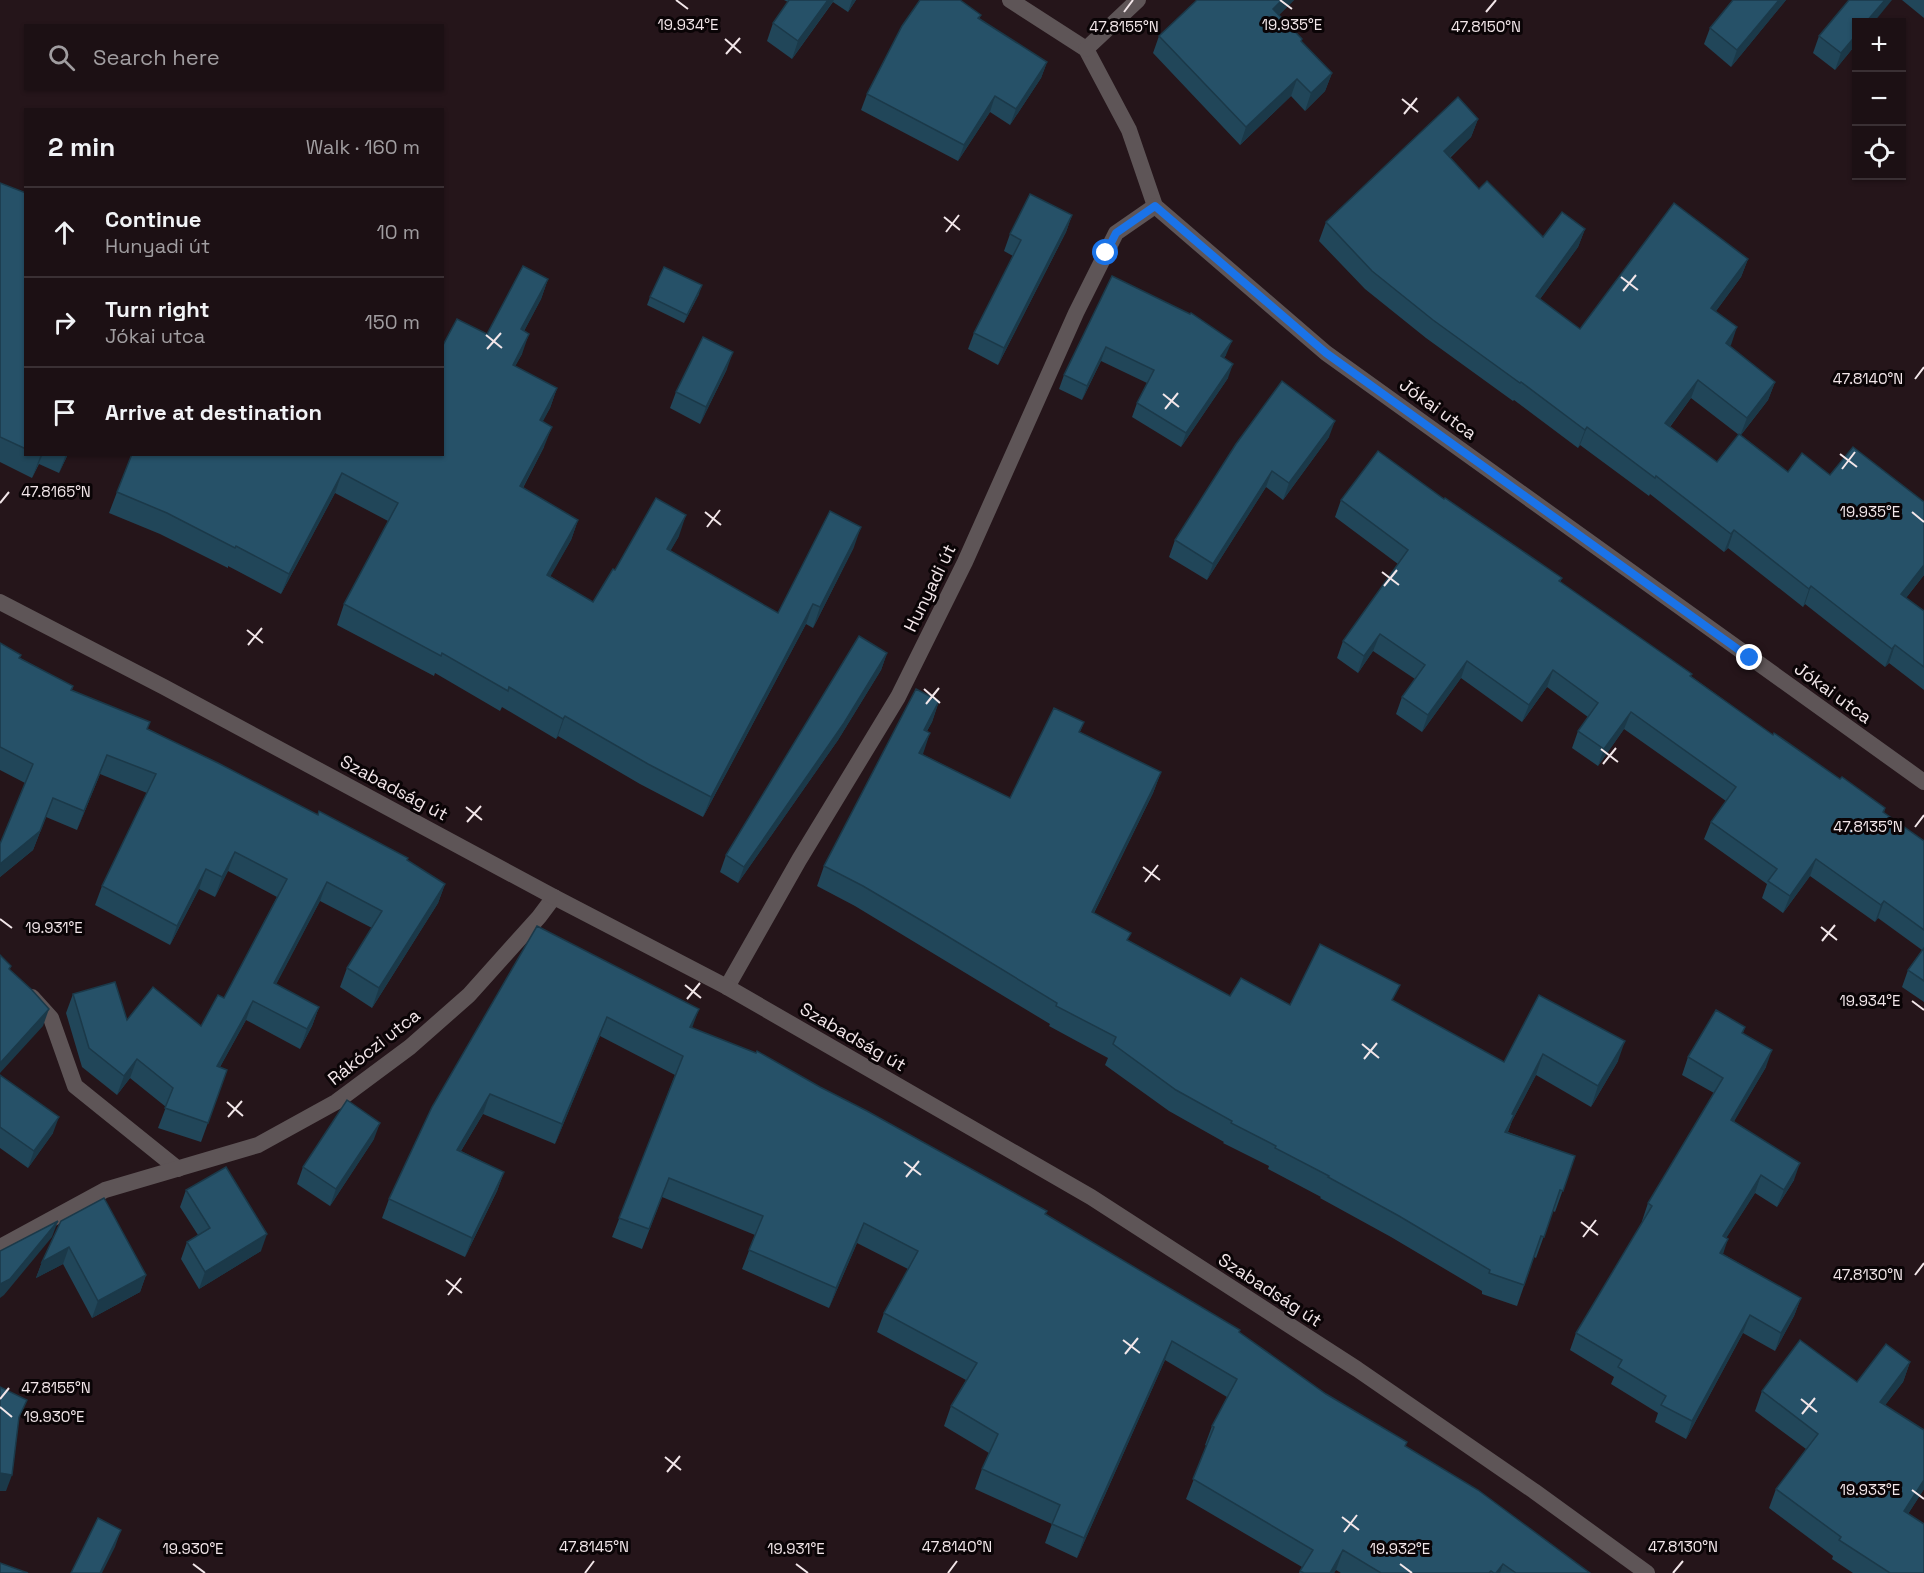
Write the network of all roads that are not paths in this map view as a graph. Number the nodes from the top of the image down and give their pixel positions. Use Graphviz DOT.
graph roads {
  1 [pos="1010,0"];
  2 [pos="1138,0"];
  3 [pos="1086,49"];
  4 [pos="1155,206"];
  5 [pos="0,602"];
  6 [pos="1924,782"];
  7 [pos="554,897"];
  8 [pos="22,986"];
  9 [pos="727,987"];
  10 [pos="178,1169"];
  11 [pos="0,1247"];
  12 [pos="1647,1573"];
  1 -- 3 [label="street"];
  2 -- 3 [label="street"];
  3 -- 4 [label="street"];
  4 -- 6 [label="street, Jókai utca"];
  4 -- 9 [label="street, Hunyadi út"];
  5 -- 7 [label="street, Szabadság út"];
  7 -- 9 [label="street, Szabadság út"];
  7 -- 10 [label="street, Rákóczi utca"];
  8 -- 10 [label="street"];
  9 -- 12 [label="street, Szabadság út"];
  10 -- 11 [label="street, Rákóczi utca"];
}
